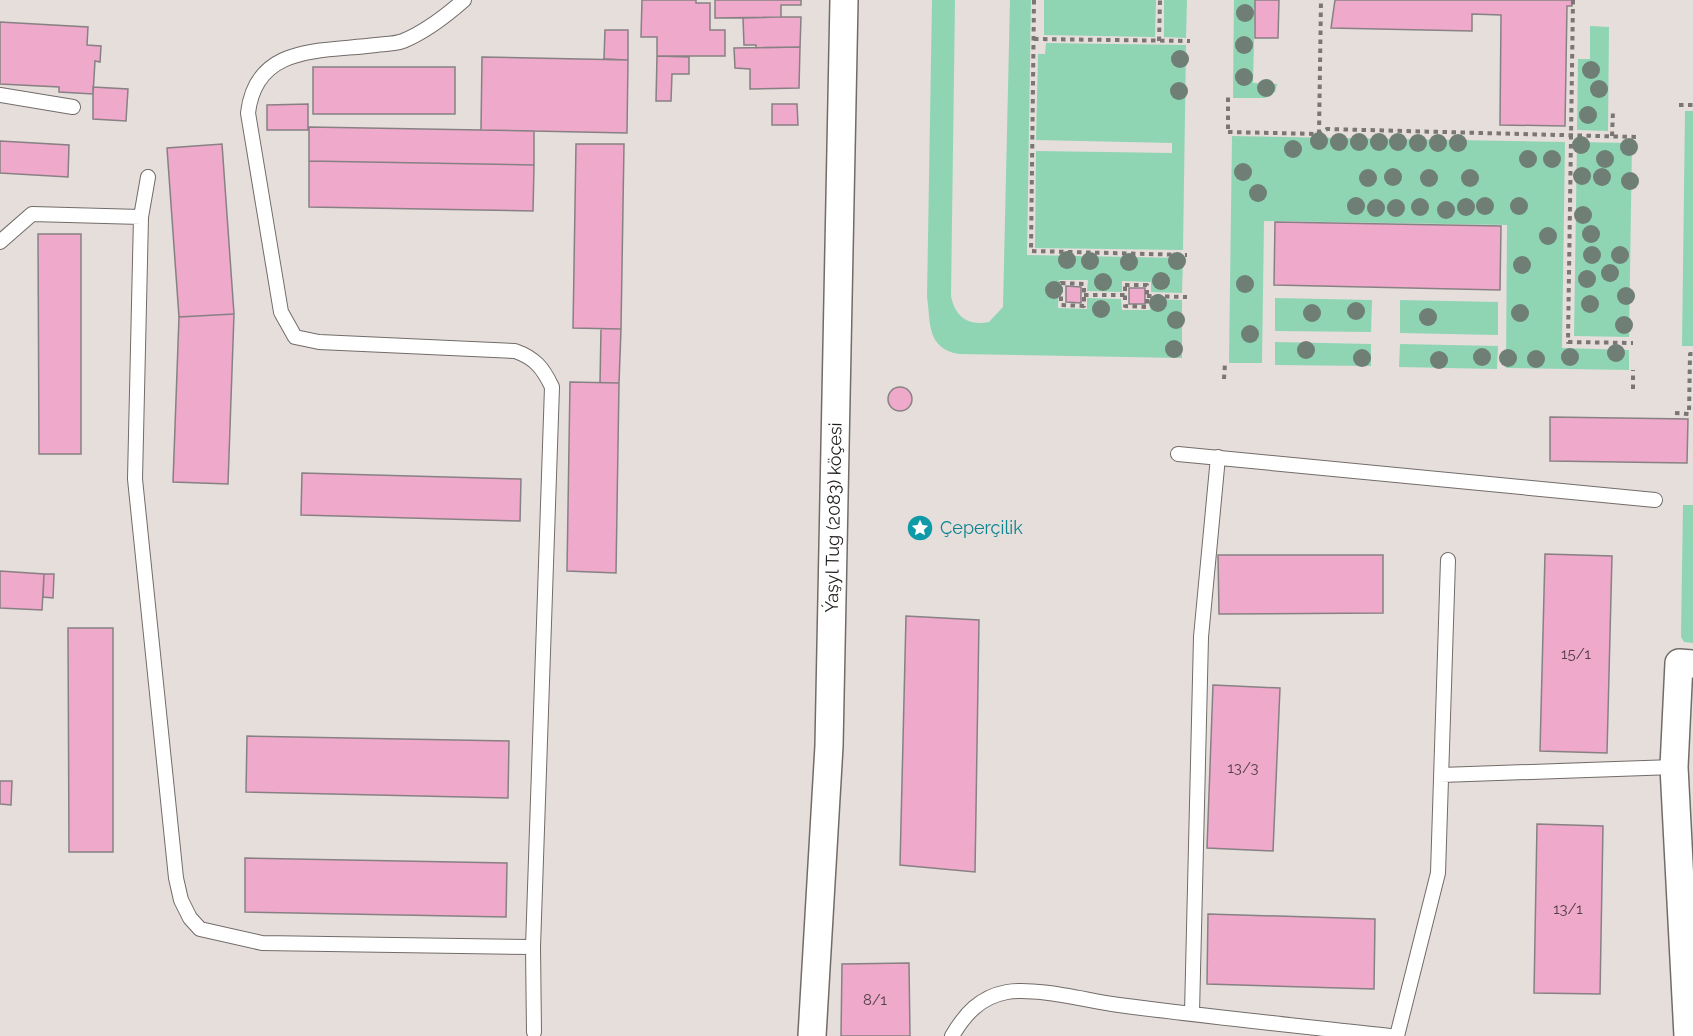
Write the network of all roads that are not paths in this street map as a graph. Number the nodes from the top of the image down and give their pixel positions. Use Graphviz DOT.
graph roads {
  1 [pos="465,0"];
  2 [pos="844,0"];
  3 [pos="0,95"];
  4 [pos="73,106"];
  5 [pos="148,177"];
  6 [pos="141,217"];
  7 [pos="0,242"];
  8 [pos="1178,454"];
  9 [pos="1218,457"];
  10 [pos="1655,500"];
  11 [pos="1448,560"];
  12 [pos="1686,664"];
  13 [pos="1674,767"];
  14 [pos="1441,776"];
  15 [pos="532,947"];
  16 [pos="1192,1013"];
  17 [pos="534,1032"];
  18 [pos="1346,1033"];
  19 [pos="812,1036"];
  20 [pos="952,1036"];
  21 [pos="1390,1036"];
  22 [pos="1396,1036"];
  23 [pos="1688,1036"];
  1 -- 15 [label="lane"];
  2 -- 19 [label="street, Ýaşyl Tug (2083) köçesi"];
  3 -- 4 [label="lane"];
  5 -- 6 [label="lane"];
  6 -- 7 [label="lane"];
  6 -- 15 [label="lane"];
  8 -- 9 [label="lane"];
  9 -- 10 [label="lane"];
  9 -- 16 [label="lane"];
  11 -- 14 [label="lane"];
  12 -- 13 [label="street"];
  13 -- 14 [label="lane"];
  13 -- 23 [label="street"];
  14 -- 22 [label="lane"];
  15 -- 17 [label="lane"];
  16 -- 18 [label="lane"];
  16 -- 20 [label="lane"];
  18 -- 21 [label="lane"];
}
